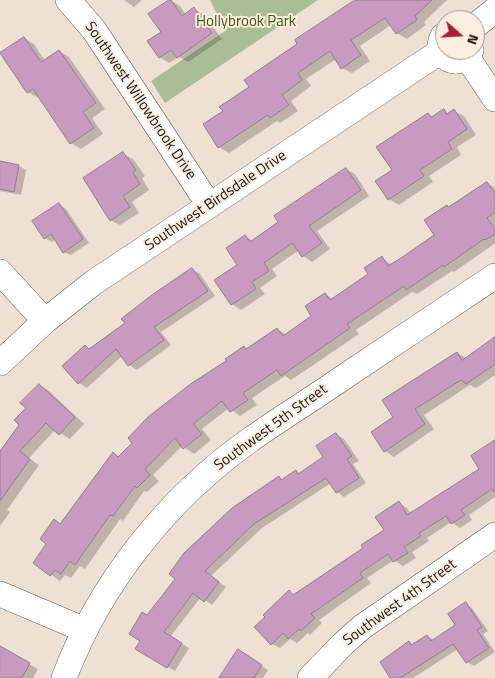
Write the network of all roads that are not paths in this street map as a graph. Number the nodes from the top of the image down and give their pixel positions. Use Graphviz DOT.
graph roads {
  1 [pos="68,0"];
  2 [pos="495,10"];
  3 [pos="485,18"];
  4 [pos="435,48"];
  5 [pos="448,60"];
  6 [pos="462,60"];
  7 [pos="473,60"];
  8 [pos="495,99"];
  9 [pos="209,205"];
  10 [pos="0,272"];
  11 [pos="495,276"];
  12 [pos="45,321"];
  13 [pos="0,363"];
  14 [pos="495,535"];
  15 [pos="0,594"];
  16 [pos="85,630"];
  17 [pos="64,678"];
  18 [pos="310,678"];
  1 -- 9 [label="street, Southwest Willowbrook Drive"];
  2 -- 3 [label="street"];
  4 -- 9 [label="street, Southwest Birdsdale Drive"];
  5 -- 6 [label="street, Southwest Birdsdale Drive"];
  7 -- 8 [label="street"];
  9 -- 12 [label="street, Southwest Birdsdale Drive"];
  10 -- 12 [label="street"];
  11 -- 16 [label="street, Southwest 5th Street"];
  12 -- 13 [label="street, Southwest Birdsdale Drive"];
  14 -- 18 [label="street, Southwest 4th Street"];
  15 -- 16 [label="street"];
  16 -- 17 [label="street, Southwest 5th Street"];
}
